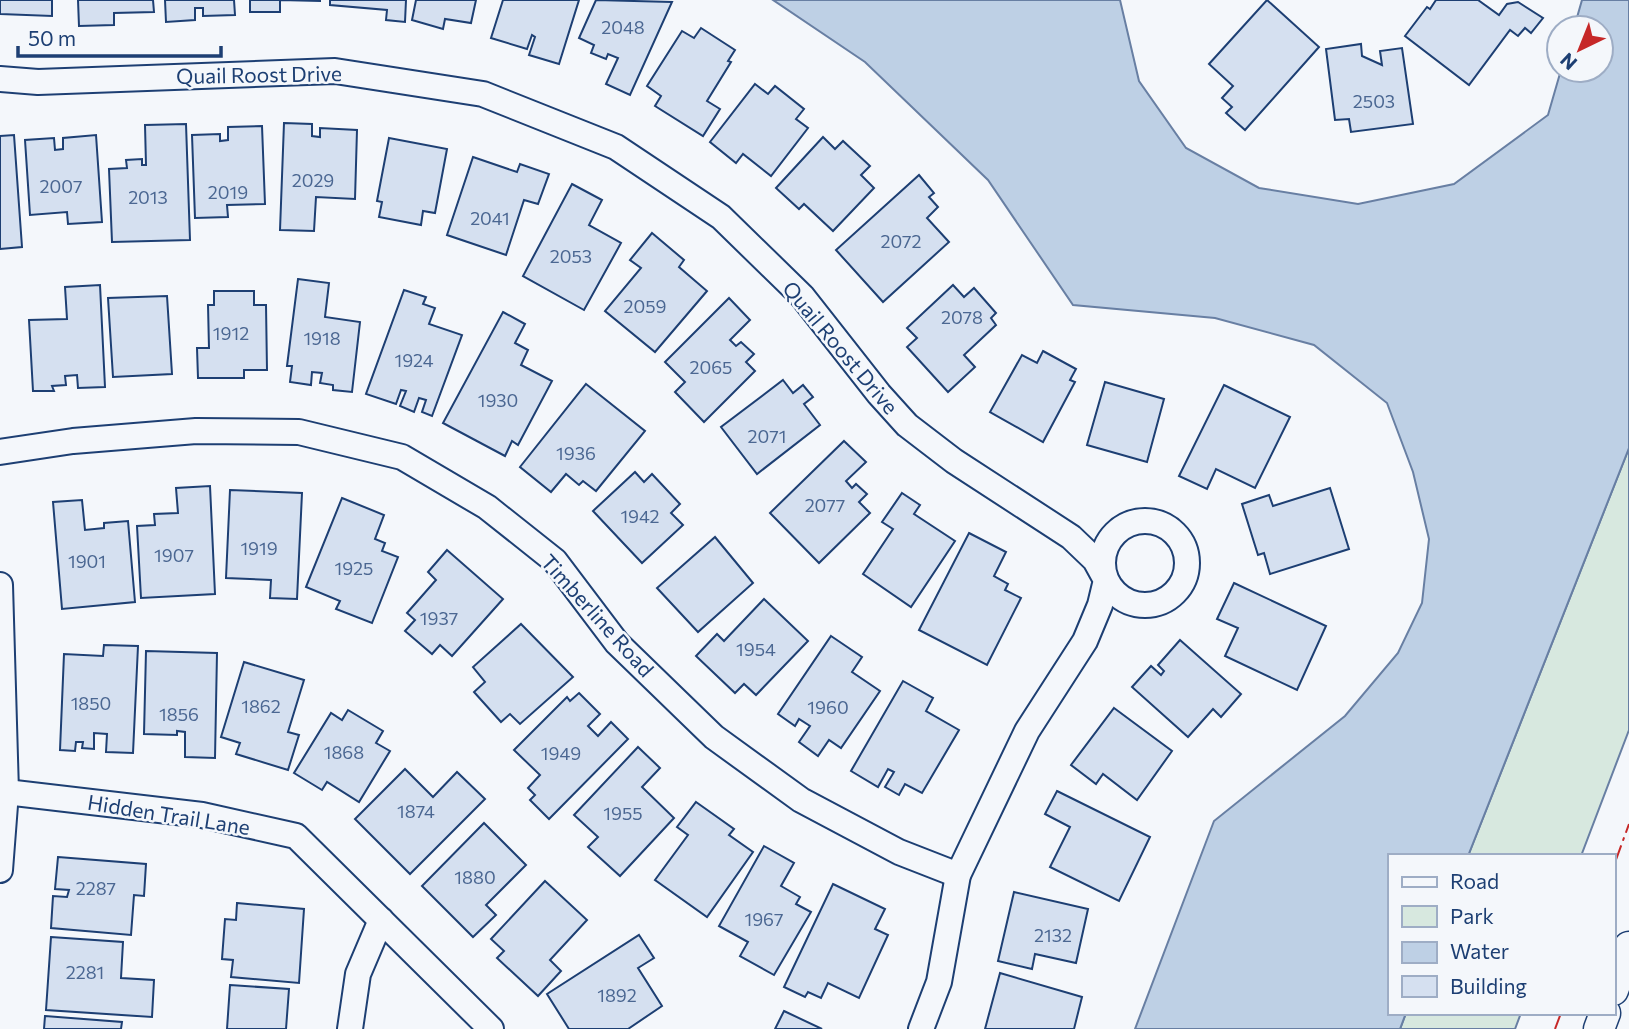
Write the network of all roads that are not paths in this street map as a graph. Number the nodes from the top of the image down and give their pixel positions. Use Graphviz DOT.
graph roads {
  1 [pos="0,79"];
  2 [pos="0,453"];
  3 [pos="0,585"];
  4 [pos="6,792"];
  5 [pos="0,870"];
  6 [pos="958,875"];
  7 [pos="381,920"];
  8 [pos="1629,947"];
  9 [pos="1615,985"];
  10 [pos="349,1029"];
  11 [pos="491,1029"];
  12 [pos="921,1029"];
  1 -- 6 [label="street, Quail Roost Drive"];
  2 -- 6 [label="street, Timberline Road"];
  3 -- 4 [label="street"];
  4 -- 5 [label="street"];
  4 -- 7 [label="street, Hidden Trail Lane"];
  6 -- 12 [label="street, Quail Roost Drive"];
  7 -- 10 [label="street"];
  7 -- 11 [label="street, Hidden Trail Lane"];
  8 -- 9 [label="street"];
}
